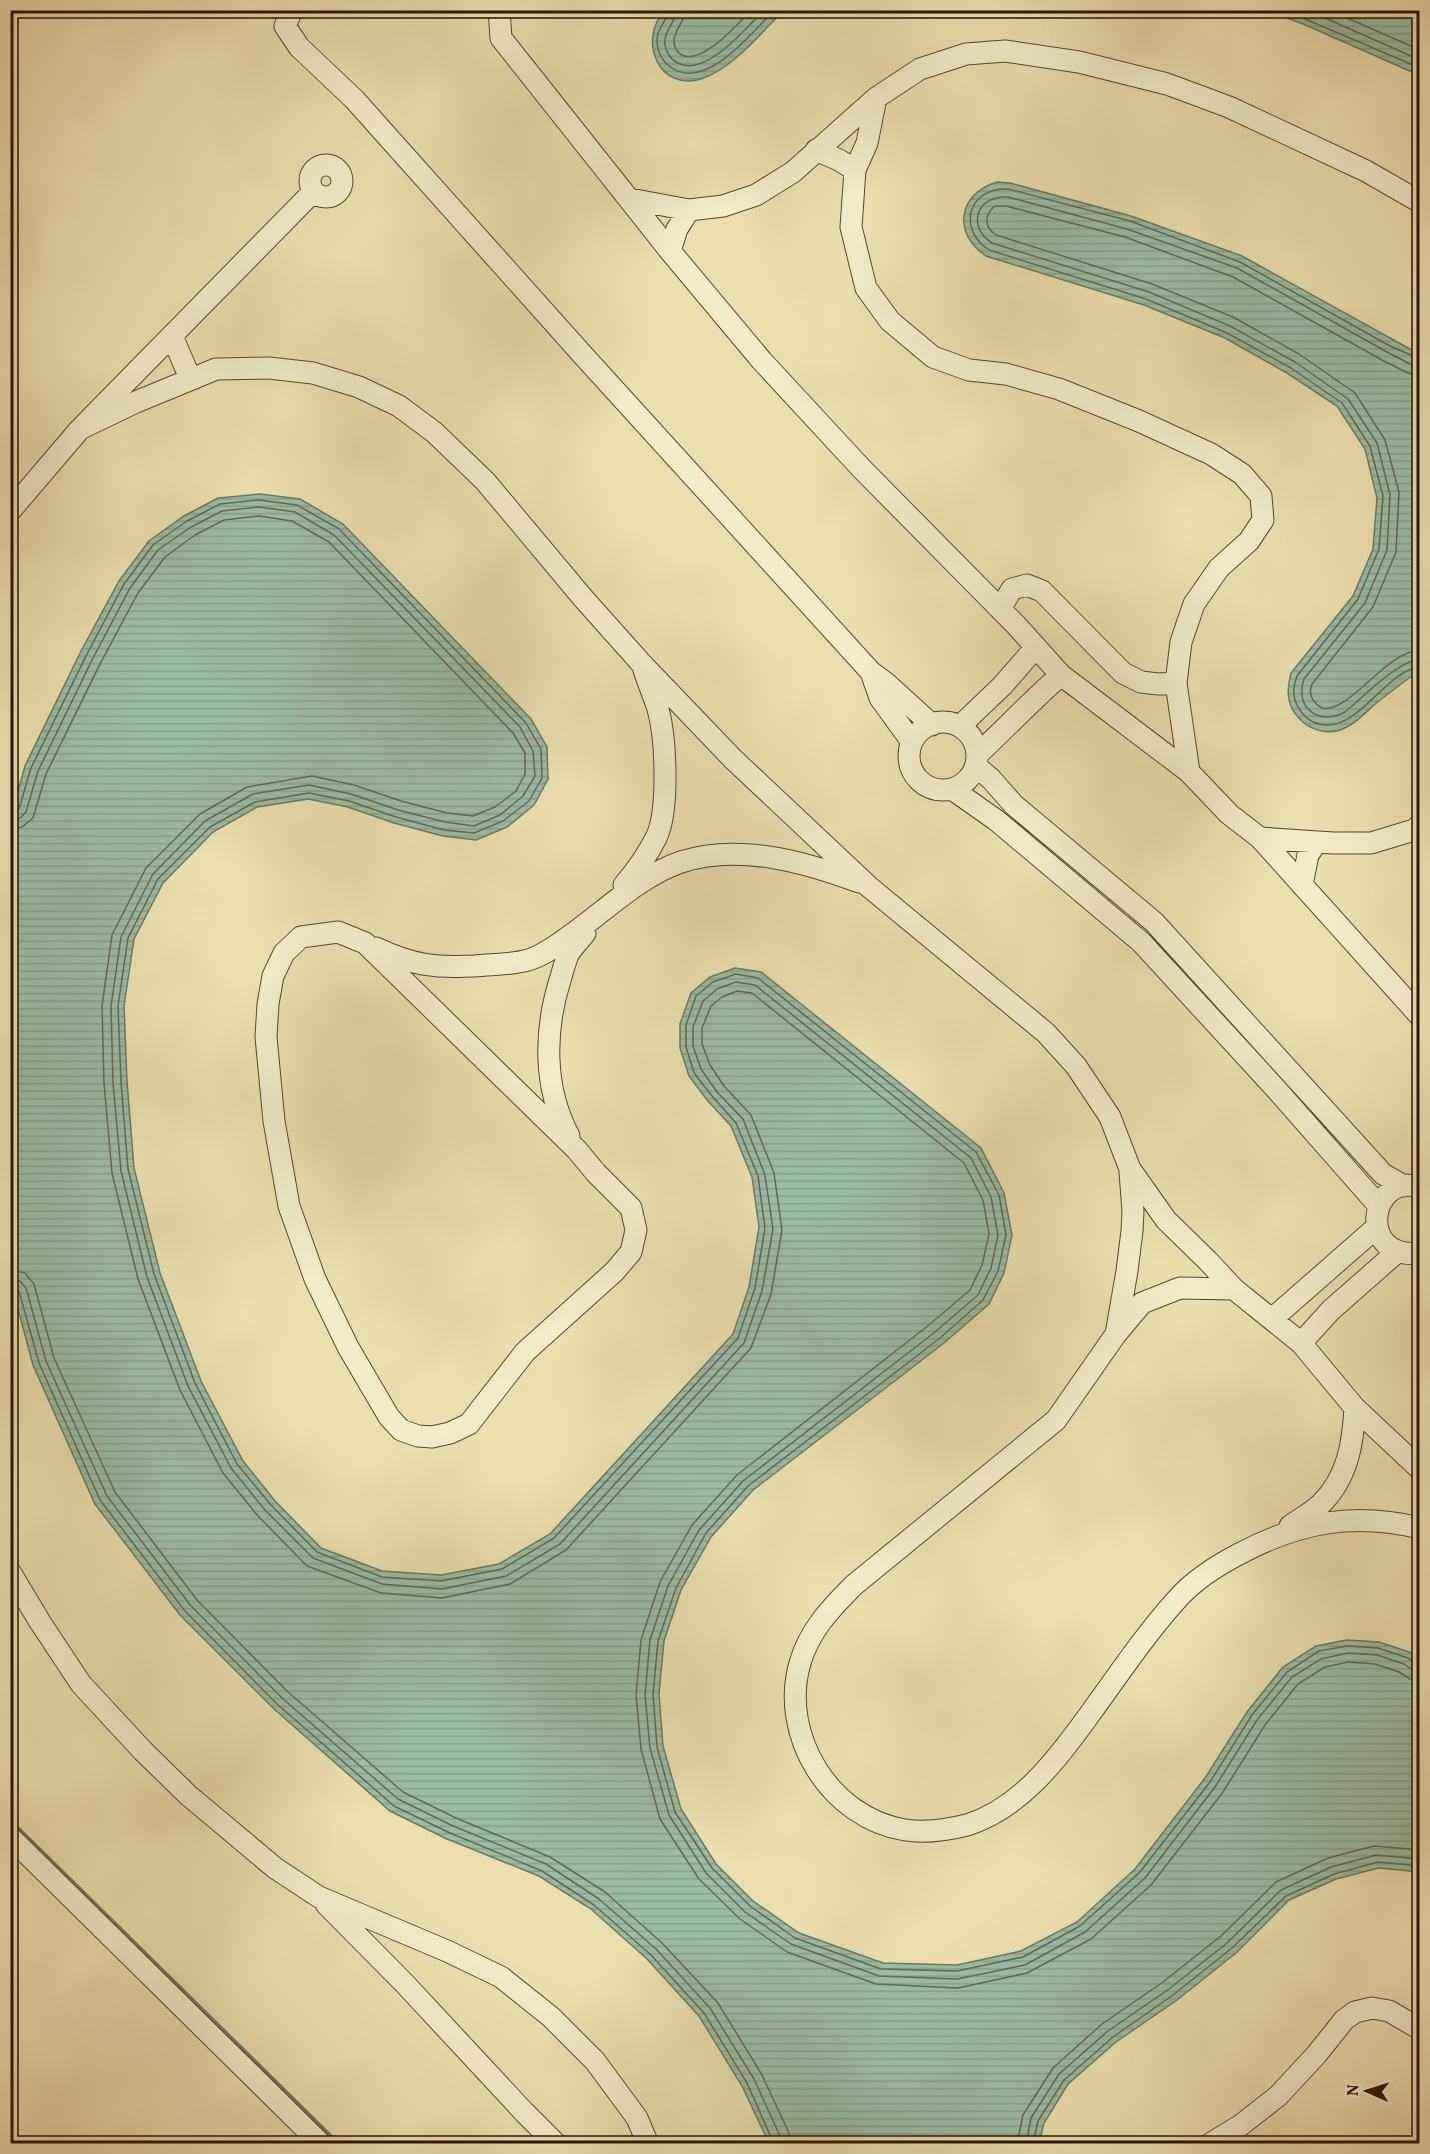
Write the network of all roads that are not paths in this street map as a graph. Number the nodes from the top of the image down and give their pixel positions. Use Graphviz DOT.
graph roads {
  1 [pos="292,10"];
  2 [pos="499,10"];
  3 [pos="876,98"];
  4 [pos="816,150"];
  5 [pos="855,170"];
  6 [pos="313,192"];
  7 [pos="630,199"];
  8 [pos="1419,202"];
  9 [pos="689,210"];
  10 [pos="670,251"];
  11 [pos="172,336"];
  12 [pos="190,378"];
  13 [pos="80,429"];
  14 [pos="10,511"];
  15 [pos="1000,609"];
  16 [pos="1036,647"];
  17 [pos="641,663"];
  18 [pos="871,672"];
  19 [pos="1061,675"];
  20 [pos="1176,683"];
  21 [pos="932,724"];
  22 [pos="960,726"];
  23 [pos="912,742"];
  24 [pos="977,760"];
  25 [pos="1189,772"];
  26 [pos="952,789"];
  27 [pos="1419,825"];
  28 [pos="1260,838"];
  29 [pos="1316,843"];
  30 [pos="1302,885"];
  31 [pos="868,886"];
  32 [pos="597,916"];
  33 [pos="365,943"];
  34 [pos="1419,1016"];
  35 [pos="577,1150"];
  36 [pos="1130,1169"];
  37 [pos="1412,1187"];
  38 [pos="1379,1206"];
  39 [pos="1377,1227"];
  40 [pos="1397,1252"];
  41 [pos="1419,1253"];
  42 [pos="1234,1289"];
  43 [pos="1272,1319"];
  44 [pos="1116,1334"];
  45 [pos="1301,1343"];
  46 [pos="1355,1408"];
  47 [pos="1419,1469"];
  48 [pos="1419,1528"];
  49 [pos="1275,1537"];
  50 [pos="10,1572"];
  51 [pos="10,1837"];
  52 [pos="319,1897"];
  53 [pos="1419,2028"];
  54 [pos="321,2144"];
  55 [pos="556,2144"];
  56 [pos="648,2144"];
  57 [pos="1210,2144"];
  1 -- 18 [label="street"];
  2 -- 7 [label="street"];
  3 -- 4 [label="street"];
  3 -- 5 [label="street"];
  3 -- 8 [label="street"];
  4 -- 5 [label="street"];
  4 -- 9 [label="street"];
  5 -- 20 [label="street"];
  6 -- 11 [label="street"];
  7 -- 9 [label="street"];
  7 -- 10 [label="street"];
  9 -- 10 [label="street"];
  10 -- 15 [label="street"];
  11 -- 12 [label="street"];
  11 -- 13 [label="street"];
  12 -- 13 [label="street"];
  12 -- 17 [label="street"];
  13 -- 14 [label="street"];
  15 -- 16 [label="street"];
  15 -- 20 [label="street"];
  16 -- 19 [label="street"];
  16 -- 22 [label="street"];
  17 -- 31 [label="street"];
  17 -- 32 [label="street"];
  18 -- 21 [label="street"];
  18 -- 23 [label="street"];
  19 -- 24 [label="street"];
  19 -- 25 [label="street"];
  20 -- 25 [label="street"];
  21 -- 22 [label="street"];
  21 -- 23 [label="street"];
  22 -- 24 [label="street"];
  23 -- 26 [label="street"];
  24 -- 26 [label="street"];
  24 -- 37 [label="street"];
  25 -- 28 [label="street"];
  26 -- 38 [label="street"];
  27 -- 29 [label="street"];
  28 -- 29 [label="street"];
  28 -- 30 [label="street"];
  29 -- 30 [label="street"];
  30 -- 34 [label="street"];
  31 -- 32 [label="street"];
  31 -- 36 [label="street"];
  32 -- 33 [label="street"];
  32 -- 35 [label="street"];
  33 -- 35 [label="street"];
  33 -- 35 [label="street"];
  36 -- 42 [label="street"];
  36 -- 44 [label="street"];
  37 -- 38 [label="street"];
  38 -- 39 [label="street"];
  39 -- 40 [label="street"];
  39 -- 43 [label="street"];
  40 -- 41 [label="street"];
  40 -- 45 [label="street"];
  42 -- 43 [label="street"];
  42 -- 44 [label="street"];
  43 -- 45 [label="street"];
  44 -- 49 [label="street"];
  45 -- 46 [label="street"];
  46 -- 47 [label="street"];
  46 -- 49 [label="street"];
  48 -- 49 [label="street"];
  50 -- 52 [label="street"];
  51 -- 54 [label="street"];
  52 -- 55 [label="street"];
  52 -- 56 [label="street"];
  53 -- 57 [label="street"];
}
